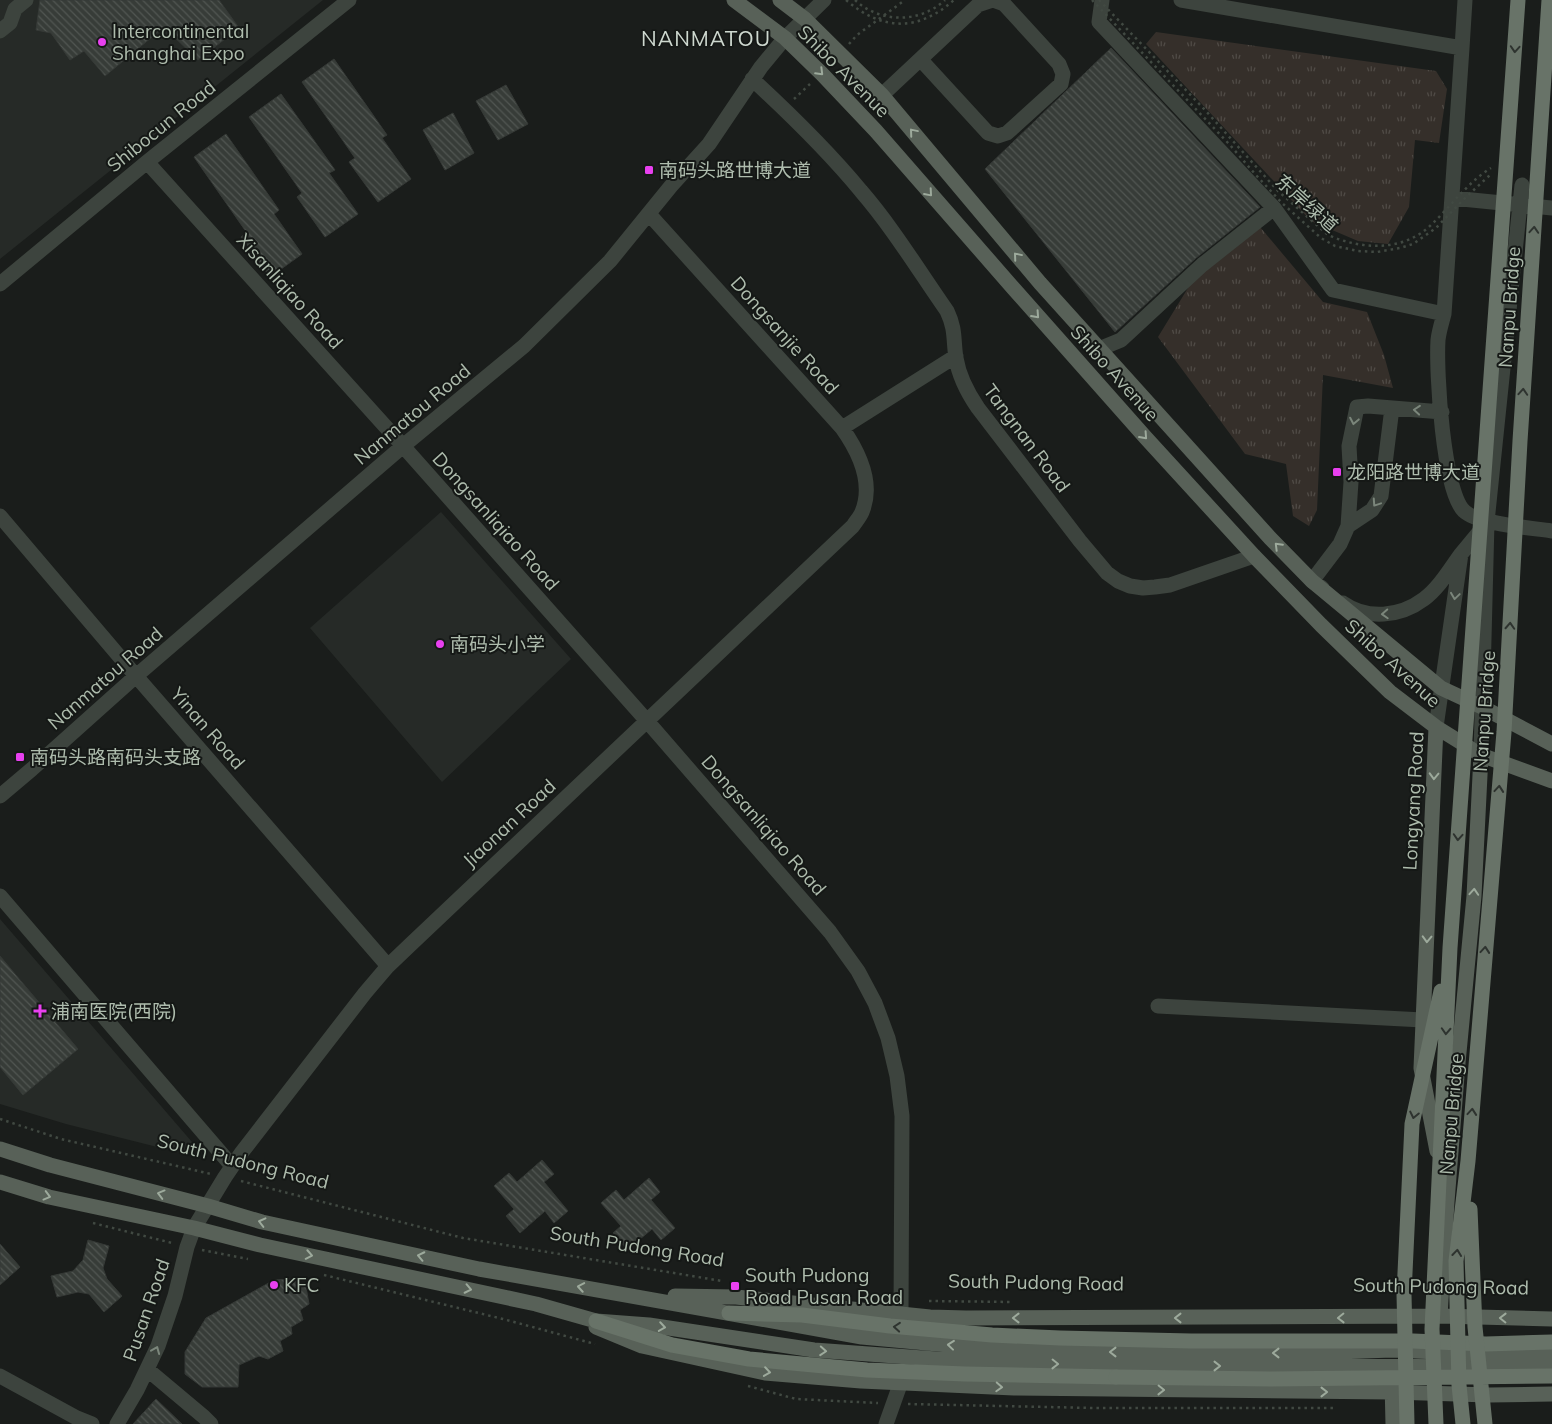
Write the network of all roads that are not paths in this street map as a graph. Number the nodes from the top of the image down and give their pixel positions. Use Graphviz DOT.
graph roads {
  1 [pos="349,0"];
  2 [pos="734,0"];
  3 [pos="780,0"];
  4 [pos="824,0"];
  5 [pos="1101,0"];
  6 [pos="1180,0"];
  7 [pos="1465,0"];
  8 [pos="1518,0"];
  9 [pos="1549,0"];
  10 [pos="17,3"];
  11 [pos="805,19"];
  12 [pos="0,31"];
  13 [pos="785,38"];
  14 [pos="1462,48"];
  15 [pos="921,60"];
  16 [pos="752,79"];
  17 [pos="882,96"];
  18 [pos="147,162"];
  19 [pos="1522,185"];
  20 [pos="1452,198"];
  21 [pos="1520,205"];
  22 [pos="1274,208"];
  23 [pos="1552,208"];
  24 [pos="649,214"];
  25 [pos="0,284"];
  26 [pos="1444,314"];
  27 [pos="1099,349"];
  28 [pos="956,356"];
  29 [pos="1392,408"];
  30 [pos="1442,412"];
  31 [pos="842,428"];
  32 [pos="403,446"];
  33 [pos="866,497"];
  34 [pos="0,516"];
  35 [pos="1487,522"];
  36 [pos="1348,526"];
  37 [pos="1552,530"];
  38 [pos="1461,554"];
  39 [pos="1254,556"];
  40 [pos="1312,581"];
  41 [pos="136,676"];
  42 [pos="1441,688"];
  43 [pos="1482,707"];
  44 [pos="647,721"];
  45 [pos="1436,728"];
  46 [pos="1552,744"];
  47 [pos="1481,755"];
  48 [pos="1552,781"];
  49 [pos="0,796"];
  50 [pos="0,896"];
  51 [pos="1450,948"];
  52 [pos="388,966"];
  53 [pos="1158,1006"];
  54 [pos="1423,1020"];
  55 [pos="0,1149"];
  56 [pos="1468,1161"];
  57 [pos="228,1172"];
  58 [pos="0,1182"];
  59 [pos="1447,1202"];
  60 [pos="208,1206"];
  61 [pos="194,1228"];
  62 [pos="629,1295"];
  63 [pos="536,1304"];
  64 [pos="901,1307"];
  65 [pos="729,1313"];
  66 [pos="1440,1316"];
  67 [pos="1552,1319"];
  68 [pos="596,1321"];
  69 [pos="1552,1342"];
  70 [pos="1392,1350"];
  71 [pos="1552,1352"];
  72 [pos="1393,1366"];
  73 [pos="1552,1366"];
  74 [pos="148,1370"];
  75 [pos="0,1376"];
  76 [pos="1552,1376"];
  77 [pos="901,1382"];
  78 [pos="1392,1392"];
  79 [pos="1552,1394"];
  80 [pos="92,1424"];
  81 [pos="117,1424"];
  82 [pos="210,1424"];
  83 [pos="886,1424"];
  84 [pos="1393,1424"];
  85 [pos="1407,1424"];
  86 [pos="1436,1424"];
  87 [pos="1463,1424"];
  88 [pos="1485,1424"];
  1 -- 18 [label="street, Shibocun Road"];
  2 -- 13 [label="main road, Shibo Avenue"];
  3 -- 11 [label="main road, Shibo Avenue"];
  4 -- 11 [label="street, Nanmatou Road"];
  5 -- 22 [label="street"];
  6 -- 14 [label="street"];
  7 -- 14 [label="street"];
  8 -- 51 [label="highway, Nanpu Bridge, one-way, bridge"];
  56 -- 9 [label="highway, Nanpu Bridge, one-way, bridge"];
  10 -- 12 [label="street"];
  11 -- 13 [label="street, Nanmatou Road"];
  11 -- 17 [label="main road, Shibo Avenue"];
  13 -- 16 [label="street, Nanmatou Road"];
  13 -- 39 [label="main road, Shibo Avenue, one-way"];
  14 -- 20 [label="street"];
  15 -- 15 [label="street"];
  15 -- 17 [label="street"];
  16 -- 24 [label="street, Nanmatou Road"];
  16 -- 28 [label="street, Tangnan Road"];
  27 -- 17 [label="main road, Shibo Avenue, one-way"];
  18 -- 25 [label="street, Shibocun Road"];
  18 -- 32 [label="street, Xisanliqiao Road"];
  19 -- 21 [label="street, Longyang Road"];
  20 -- 21 [label="street"];
  20 -- 26 [label="street"];
  21 -- 23 [label="street"];
  21 -- 35 [label="street, Longyang Road"];
  22 -- 26 [label="street"];
  22 -- 27 [label="street"];
  24 -- 31 [label="street, Dongsanjie Road"];
  24 -- 32 [label="street, Nanmatou Road"];
  26 -- 30 [label="street"];
  40 -- 27 [label="main road, Shibo Avenue, one-way"];
  28 -- 31 [label="street"];
  28 -- 39 [label="street, Tangnan Road"];
  30 -- 29 [label="street, one-way"];
  29 -- 36 [label="street, one-way"];
  29 -- 36 [label="street, one-way"];
  30 -- 35 [label="street"];
  31 -- 33 [label="street, Dongsanjie Road"];
  32 -- 41 [label="street, Nanmatou Road"];
  32 -- 44 [label="street, Dongsanliqiao Road"];
  33 -- 44 [label="street, Jiaonan Road"];
  34 -- 41 [label="street, Yinan Road"];
  35 -- 37 [label="street"];
  35 -- 38 [label="street"];
  35 -- 43 [label="street, Longyang Road"];
  36 -- 40 [label="street"];
  38 -- 40 [label="street, one-way"];
  38 -- 42 [label="street, Longyang Road, one-way"];
  39 -- 45 [label="main road, Shibo Avenue"];
  40 -- 42 [label="main road, Shibo Avenue"];
  41 -- 49 [label="street, Nanmatou Road"];
  41 -- 52 [label="street, Yinan Road"];
  42 -- 43 [label="main road, Shibo Avenue"];
  42 -- 45 [label="street, Longyang Road"];
  43 -- 46 [label="main road, Shibo Avenue"];
  43 -- 47 [label="street, Longyang Road"];
  44 -- 52 [label="street, Jiaonan Road"];
  44 -- 64 [label="street, Dongsanliqiao Road"];
  45 -- 47 [label="main road, Shibo Avenue"];
  45 -- 54 [label="main road, Longyang Road, one-way"];
  47 -- 48 [label="main road, Shibo Avenue"];
  59 -- 47 [label="main road, Longyang Road, one-way"];
  50 -- 57 [label="street"];
  51 -- 85 [label="highway, one-way, bridge"];
  51 -- 86 [label="highway, Nanpu Bridge, one-way, bridge"];
  52 -- 57 [label="street, Jiaonan Road"];
  53 -- 54 [label="street"];
  54 -- 59 [label="main road, Longyang Road"];
  60 -- 55 [label="main road, South Pudong Road, one-way"];
  87 -- 56 [label="highway, Nanpu Bridge, one-way, bridge"];
  56 -- 88 [label="highway, bridge"];
  57 -- 60 [label="street, Jiaonan Road"];
  58 -- 61 [label="main road, one-way"];
  59 -- 66 [label="main road, Longyang Road"];
  60 -- 61 [label="street, Pusan Road"];
  62 -- 60 [label="main road, South Pudong Road, one-way"];
  61 -- 63 [label="main road, one-way"];
  74 -- 61 [label="street, Pusan Road, one-way"];
  62 -- 64 [label="main road, South Pudong Road"];
  62 -- 65 [label="main road, South Pudong Road"];
  63 -- 68 [label="main road"];
  63 -- 77 [label="main road, one-way"];
  66 -- 64 [label="main road, South Pudong Road, one-way"];
  69 -- 65 [label="highway, one-way, bridge"];
  70 -- 65 [label="main road, South Pudong Road, one-way"];
  67 -- 66 [label="main road, South Pudong Road, one-way"];
  68 -- 72 [label="main road, one-way"];
  68 -- 76 [label="highway, bridge"];
  70 -- 71 [label="main road, South Pudong Road"];
  70 -- 72 [label="main road"];
  72 -- 73 [label="main road"];
  72 -- 78 [label="main road"];
  74 -- 81 [label="street, Pusan Road"];
  74 -- 82 [label="street"];
  75 -- 80 [label="street"];
  77 -- 78 [label="main road, one-way"];
  77 -- 83 [label="street"];
  78 -- 79 [label="main road"];
  78 -- 84 [label="main road"];
}
